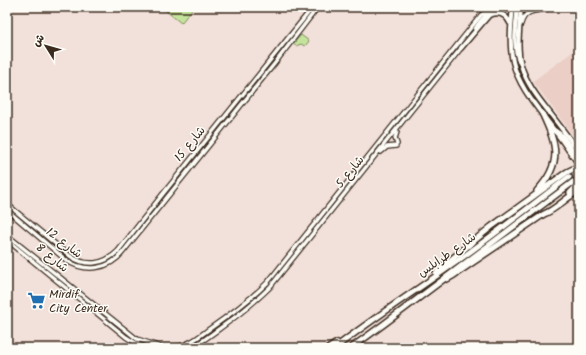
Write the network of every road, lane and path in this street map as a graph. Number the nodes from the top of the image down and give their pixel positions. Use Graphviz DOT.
graph roads {
  1 [pos="313,7"];
  2 [pos="318,7"];
  3 [pos="491,7"];
  4 [pos="515,7"];
  5 [pos="521,7"];
  6 [pos="533,7"];
  7 [pos="538,7"];
  8 [pos="553,7"];
  9 [pos="511,25"];
  10 [pos="519,29"];
  11 [pos="462,48"];
  12 [pos="276,53"];
  13 [pos="521,65"];
  14 [pos="269,70"];
  15 [pos="542,113"];
  16 [pos="402,123"];
  17 [pos="555,131"];
  18 [pos="573,143"];
  19 [pos="579,147"];
  20 [pos="579,152"];
  21 [pos="377,154"];
  22 [pos="579,160"];
  23 [pos="579,164"];
  24 [pos="579,169"];
  25 [pos="579,184"];
  26 [pos="579,191"];
  27 [pos="162,195"];
  28 [pos="529,200"];
  29 [pos="7,204"];
  30 [pos="7,210"];
  31 [pos="544,214"];
  32 [pos="152,216"];
  33 [pos="22,222"];
  34 [pos="36,228"];
  35 [pos="7,235"];
  36 [pos="7,240"];
  37 [pos="7,244"];
  38 [pos="13,245"];
  39 [pos="25,249"];
  40 [pos="70,256"];
  41 [pos="116,260"];
  42 [pos="44,270"];
  43 [pos="55,273"];
  44 [pos="432,278"];
  45 [pos="442,280"];
  46 [pos="243,305"];
  47 [pos="235,317"];
  48 [pos="352,334"];
  49 [pos="191,347"];
  50 [pos="148,348"];
  51 [pos="164,348"];
  52 [pos="173,348"];
  53 [pos="329,348"];
  54 [pos="335,348"];
  55 [pos="351,348"];
  1 -- 12 [label="street, شارع 15"];
  2 -- 14 [label="street, شارع 15"];
  3 -- 46 [label="street, شارع 5"];
  4 -- 9 [label="main road"];
  4 -- 11 [label="street, شارع 5"];
  4 -- 13 [label="street"];
  5 -- 10 [label="main road"];
  6 -- 7 [label="street"];
  8 -- 10 [label="street"];
  9 -- 11 [label="main road"];
  9 -- 15 [label="main road"];
  10 -- 13 [label="main road"];
  11 -- 16 [label="street, شارع 5"];
  12 -- 14 [label="street"];
  12 -- 27 [label="street, شارع 15"];
  13 -- 18 [label="main road"];
  14 -- 32 [label="street, شارع 15"];
  15 -- 17 [label="main road"];
  15 -- 28 [label="highway"];
  16 -- 21 [label="street, شارع 5"];
  16 -- 21 [label="street"];
  17 -- 22 [label="highway"];
  17 -- 23 [label="main road"];
  18 -- 19 [label="highway"];
  18 -- 20 [label="main road"];
  21 -- 47 [label="street, شارع 5"];
  24 -- 28 [label="highway"];
  25 -- 31 [label="highway"];
  26 -- 31 [label="highway"];
  27 -- 32 [label="street"];
  27 -- 40 [label="street, شارع 15"];
  28 -- 44 [label="highway"];
  29 -- 34 [label="street, شارع 12"];
  30 -- 33 [label="street, شارع 12"];
  31 -- 45 [label="highway"];
  32 -- 41 [label="street, شارع 15"];
  33 -- 34 [label="street"];
  33 -- 41 [label="street, شارع 12"];
  34 -- 40 [label="street, شارع 12"];
  35 -- 39 [label="street, شارع 8"];
  36 -- 38 [label="street, شارع 8"];
  36 -- 39 [label="street"];
  37 -- 38 [label="street"];
  38 -- 42 [label="street, شارع 8"];
  39 -- 43 [label="street, شارع 8"];
  42 -- 43 [label="street"];
  42 -- 50 [label="street, شارع 8"];
  43 -- 51 [label="street, شارع 8"];
  44 -- 45 [label="highway, شارع طرابلس"];
  44 -- 48 [label="highway, شارع طرابلس"];
  45 -- 55 [label="highway, شارع طرابلس"];
  46 -- 47 [label="street"];
  46 -- 52 [label="street, شارع 5"];
  47 -- 49 [label="street, شارع 5"];
  48 -- 53 [label="highway"];
  48 -- 54 [label="highway, شارع طرابلس"];
}
